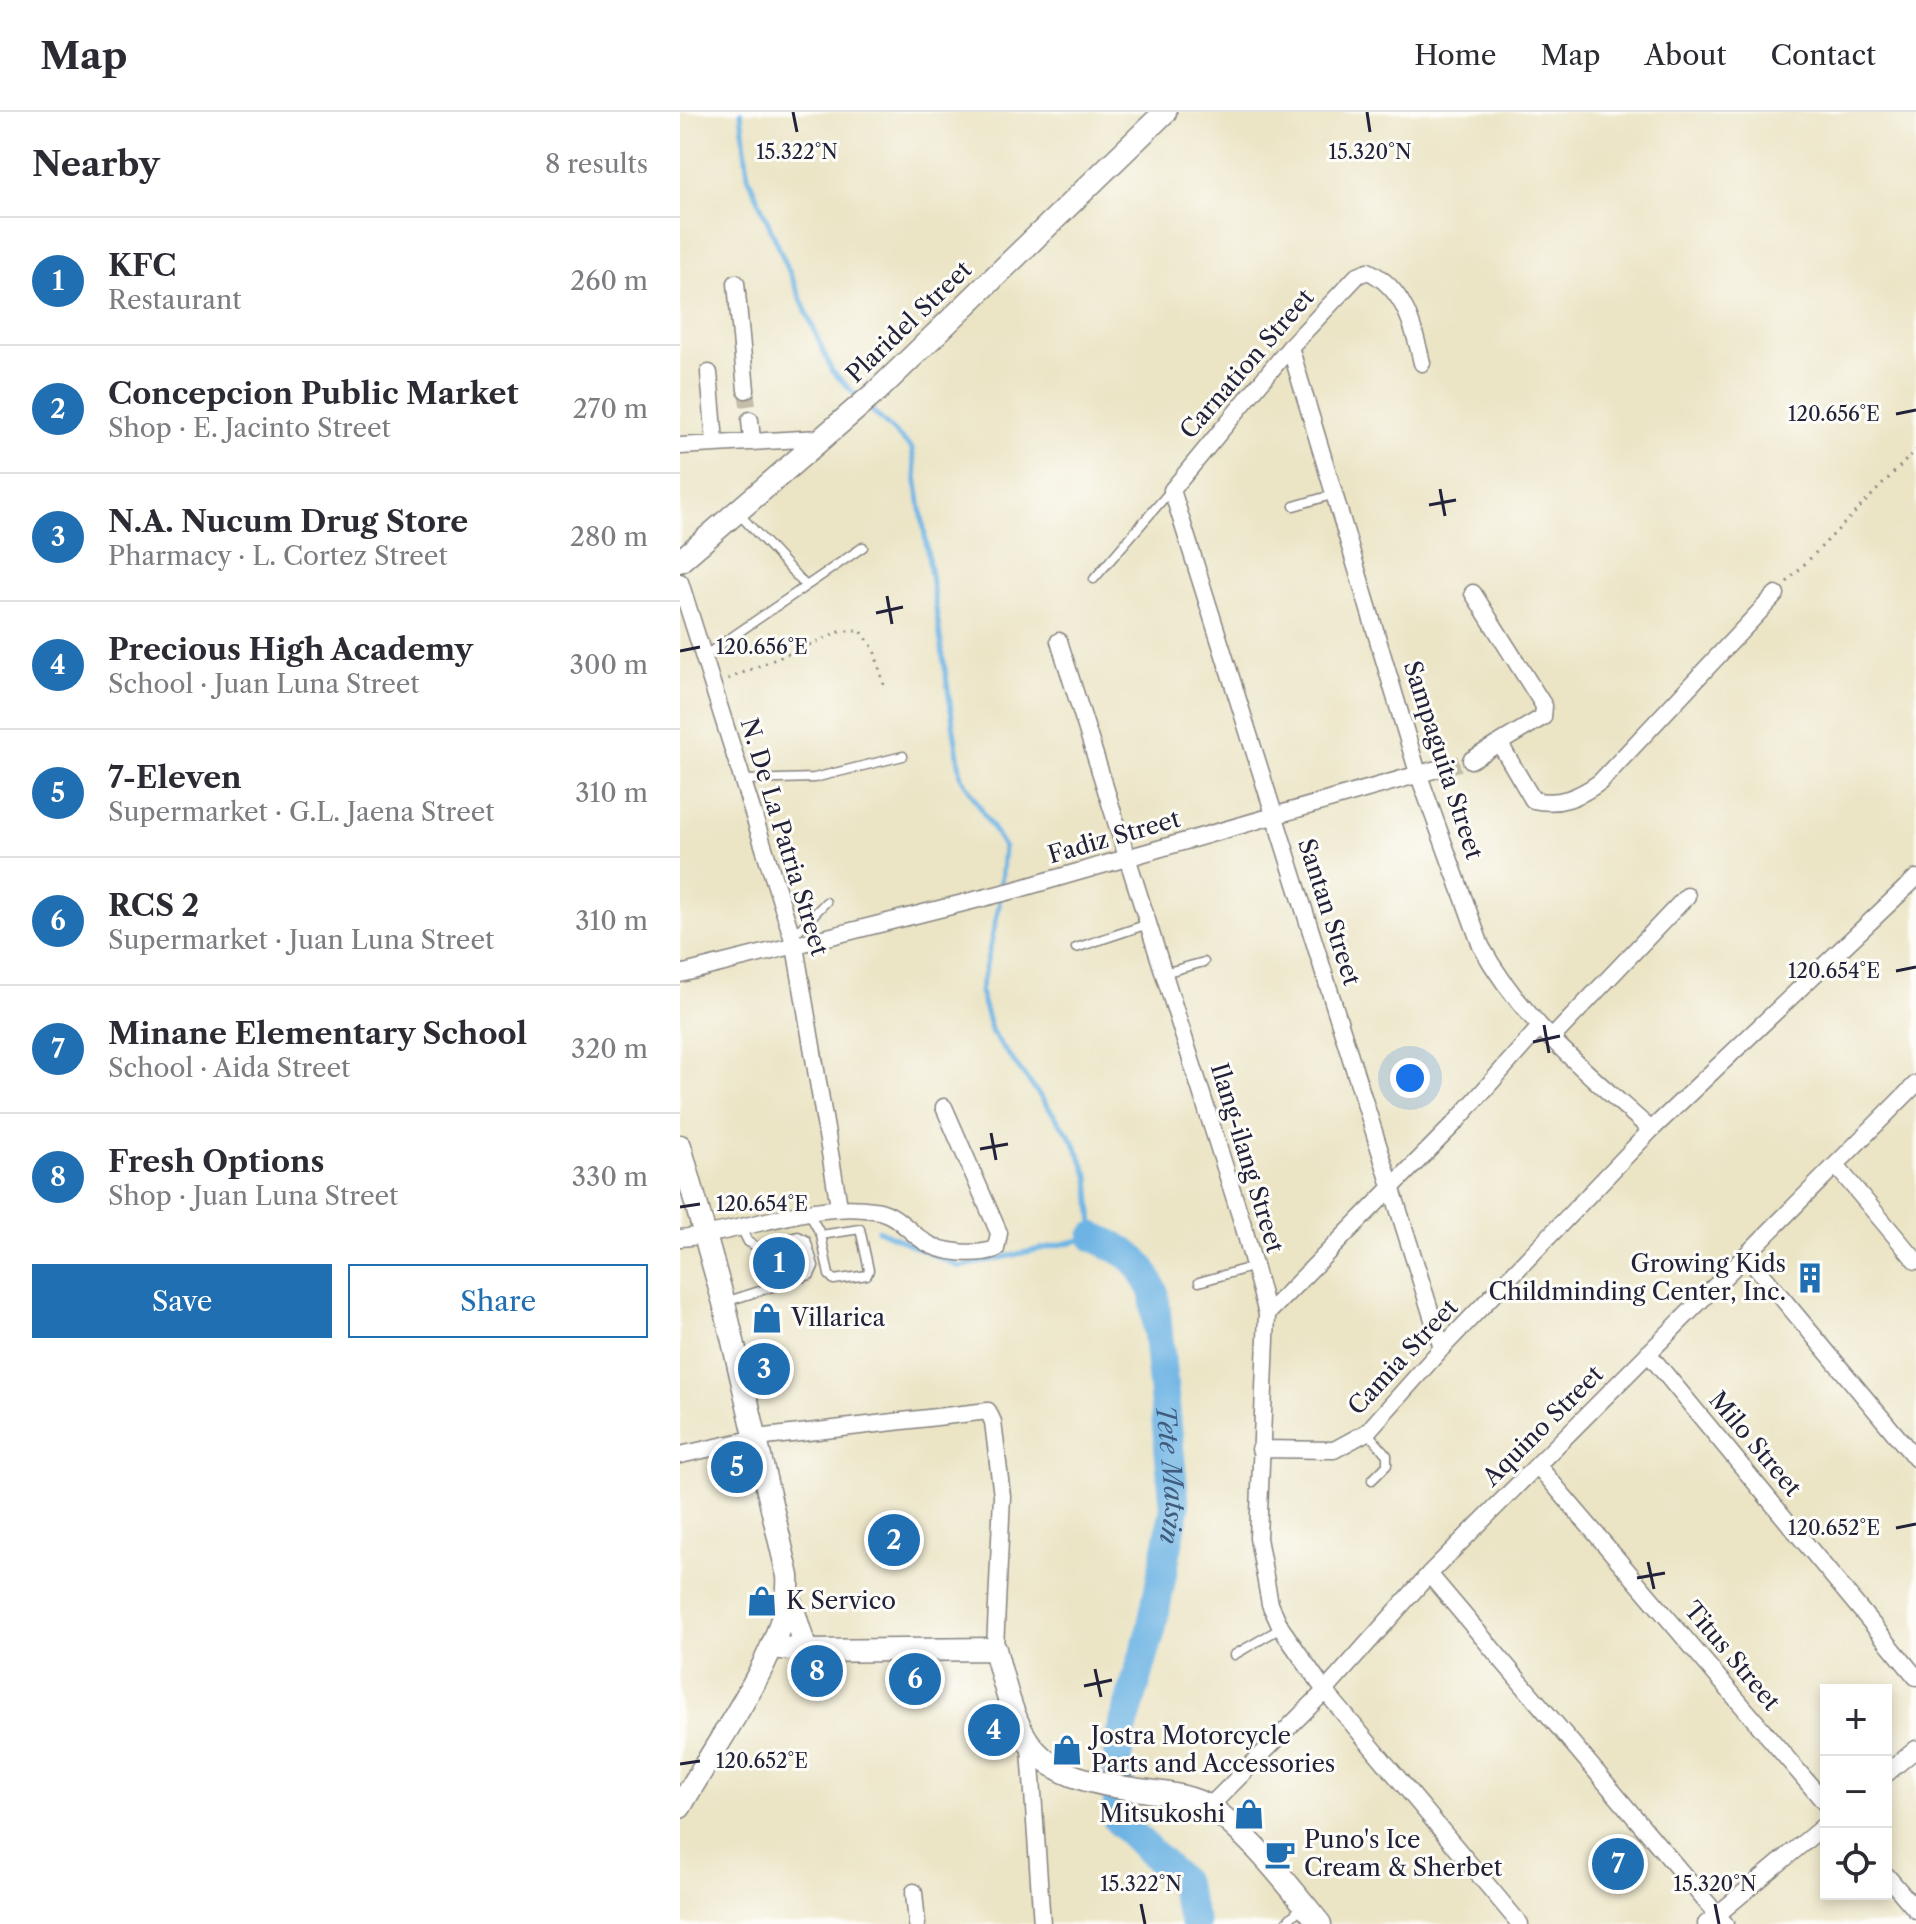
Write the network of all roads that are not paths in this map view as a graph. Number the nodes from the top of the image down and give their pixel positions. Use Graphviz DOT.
graph roads {
  1 [pos="1165,112"];
  2 [pos="736,283"];
  3 [pos="1290,347"];
  4 [pos="1422,363"];
  5 [pos="709,373"];
  6 [pos="746,390"];
  7 [pos="750,420"];
  8 [pos="820,438"];
  9 [pos="752,440"];
  10 [pos="715,442"];
  11 [pos="680,446"];
  12 [pos="1172,490"];
  13 [pos="1335,494"];
  14 [pos="1294,506"];
  15 [pos="736,511"];
  16 [pos="863,547"];
  17 [pos="680,561"];
  18 [pos="1094,579"];
  19 [pos="680,582"];
  20 [pos="806,586"];
  21 [pos="1473,593"];
  22 [pos="1776,594"];
  23 [pos="1059,641"];
  24 [pos="704,656"];
  25 [pos="1500,744"];
  26 [pos="903,756"];
  27 [pos="1471,760"];
  28 [pos="1444,767"];
  29 [pos="1418,773"];
  30 [pos="743,780"];
  31 [pos="1273,816"];
  32 [pos="1127,858"];
  33 [pos="1916,878"];
  34 [pos="1687,896"];
  35 [pos="826,902"];
  36 [pos="1148,924"];
  37 [pos="794,942"];
  38 [pos="1076,948"];
  39 [pos="1204,962"];
  40 [pos="1164,973"];
  41 [pos="680,974"];
  42 [pos="1545,1034"];
  43 [pos="1916,1084"];
  44 [pos="944,1107"];
  45 [pos="1651,1130"];
  46 [pos="680,1146"];
  47 [pos="1837,1167"];
  48 [pos="1391,1188"];
  49 [pos="839,1206"];
  50 [pos="809,1213"];
  51 [pos="742,1230"];
  52 [pos="821,1235"];
  53 [pos="706,1237"];
  54 [pos="680,1238"];
  55 [pos="1747,1256"];
  56 [pos="1916,1261"];
  57 [pos="1255,1266"];
  58 [pos="1199,1282"];
  59 [pos="724,1303"];
  60 [pos="1267,1314"];
  61 [pos="1442,1348"];
  62 [pos="1648,1353"];
  63 [pos="1367,1432"];
  64 [pos="757,1438"];
  65 [pos="1260,1449"];
  66 [pos="680,1455"];
  67 [pos="1916,1459"];
  68 [pos="1538,1466"];
  69 [pos="1372,1480"];
  70 [pos="1429,1574"];
  71 [pos="789,1596"];
  72 [pos="1281,1628"];
  73 [pos="774,1647"];
  74 [pos="995,1649"];
  75 [pos="806,1651"];
  76 [pos="1234,1655"];
  77 [pos="1916,1677"];
  78 [pos="1325,1691"];
  79 [pos="1030,1749"];
  80 [pos="1916,1749"];
  81 [pos="1892,1769"];
  82 [pos="1820,1797"];
  83 [pos="680,1807"];
  84 [pos="1209,1807"];
  85 [pos="1821,1828"];
  86 [pos="1892,1882"];
  87 [pos="914,1892"];
  88 [pos="1304,1905"];
  89 [pos="1916,1910"];
  90 [pos="1716,1921"];
  91 [pos="917,1924"];
  92 [pos="1042,1924"];
  93 [pos="1284,1924"];
  94 [pos="1320,1924"];
  95 [pos="1520,1924"];
  1 -- 8 [label="street, Plaridel Street"];
  2 -- 6 [label="street"];
  3 -- 4 [label="street, Carnation Street"];
  3 -- 12 [label="street, Carnation Street"];
  3 -- 13 [label="street, Sampaguita Street"];
  5 -- 10 [label="street"];
  7 -- 9 [label="street"];
  8 -- 9 [label="street"];
  8 -- 15 [label="street, Plaridel Street"];
  9 -- 10 [label="street"];
  10 -- 11 [label="street"];
  12 -- 18 [label="lane, Carnation Street"];
  12 -- 31 [label="street, Santan Street"];
  13 -- 14 [label="lane"];
  13 -- 29 [label="street, Sampaguita Street"];
  15 -- 17 [label="street, Plaridel Street"];
  15 -- 20 [label="lane"];
  16 -- 20 [label="lane"];
  19 -- 24 [label="street, N. De La Patria Street"];
  20 -- 24 [label="lane"];
  21 -- 25 [label="street"];
  22 -- 25 [label="street"];
  23 -- 32 [label="street, Ilang-ilang Street"];
  24 -- 30 [label="street, N. De La Patria Street"];
  25 -- 27 [label="street"];
  26 -- 30 [label="lane"];
  28 -- 29 [label="street, Fadiz Street"];
  29 -- 31 [label="street, Fadiz Street"];
  29 -- 42 [label="street, Sampaguita Street"];
  30 -- 37 [label="street, N. De La Patria Street"];
  31 -- 32 [label="street, Fadiz Street"];
  31 -- 48 [label="street, Santan Street"];
  32 -- 36 [label="street, Ilang-ilang Street"];
  32 -- 37 [label="street, Fadiz Street"];
  33 -- 45 [label="street, Camia Street"];
  34 -- 42 [label="street"];
  35 -- 37 [label="lane"];
  36 -- 38 [label="lane"];
  36 -- 40 [label="street, Ilang-ilang Street"];
  37 -- 41 [label="street, Fadiz Street"];
  37 -- 49 [label="street, N. De La Patria Street"];
  39 -- 40 [label="lane"];
  40 -- 57 [label="street, Ilang-ilang Street"];
  42 -- 45 [label="street, Sampaguita Street"];
  42 -- 48 [label="street"];
  43 -- 47 [label="street, Aquino Street"];
  44 -- 49 [label="street"];
  45 -- 61 [label="street, Camia Street"];
  46 -- 53 [label="street"];
  47 -- 55 [label="street, Aquino Street"];
  47 -- 56 [label="street"];
  48 -- 60 [label="street"];
  48 -- 61 [label="street, Santan Street"];
  49 -- 50 [label="street"];
  50 -- 51 [label="street"];
  50 -- 52 [label="lane"];
  51 -- 53 [label="street"];
  51 -- 59 [label="lane"];
  52 -- 52 [label="lane"];
  53 -- 54 [label="street"];
  53 -- 59 [label="street"];
  55 -- 62 [label="street, Aquino Street"];
  55 -- 67 [label="street"];
  57 -- 58 [label="lane"];
  57 -- 60 [label="street, Ilang-ilang Street"];
  59 -- 64 [label="street"];
  60 -- 65 [label="street, Ilang-ilang Street"];
  61 -- 63 [label="street, Camia Street"];
  62 -- 68 [label="street, Aquino Street"];
  62 -- 77 [label="street, Milo Street"];
  63 -- 65 [label="street, Camia Street"];
  63 -- 69 [label="lane"];
  64 -- 66 [label="street"];
  64 -- 71 [label="street"];
  64 -- 74 [label="street"];
  65 -- 72 [label="street, Ilang-ilang Street"];
  68 -- 70 [label="street, Aquino Street"];
  68 -- 82 [label="street, Titus Street"];
  70 -- 78 [label="street, Aquino Street"];
  70 -- 90 [label="street"];
  71 -- 73 [label="street"];
  71 -- 75 [label="street"];
  72 -- 76 [label="lane"];
  72 -- 78 [label="street, Ilang-ilang Street"];
  73 -- 75 [label="street"];
  73 -- 83 [label="street"];
  74 -- 75 [label="street"];
  74 -- 79 [label="street"];
  78 -- 84 [label="street, Aquino Street"];
  78 -- 95 [label="street, Ilang-ilang Street"];
  79 -- 84 [label="street"];
  79 -- 92 [label="street"];
  80 -- 81 [label="street"];
  84 -- 88 [label="street"];
  85 -- 90 [label="street"];
  86 -- 89 [label="street"];
  87 -- 91 [label="street"];
  88 -- 93 [label="lane"];
  88 -- 94 [label="street"];
}
